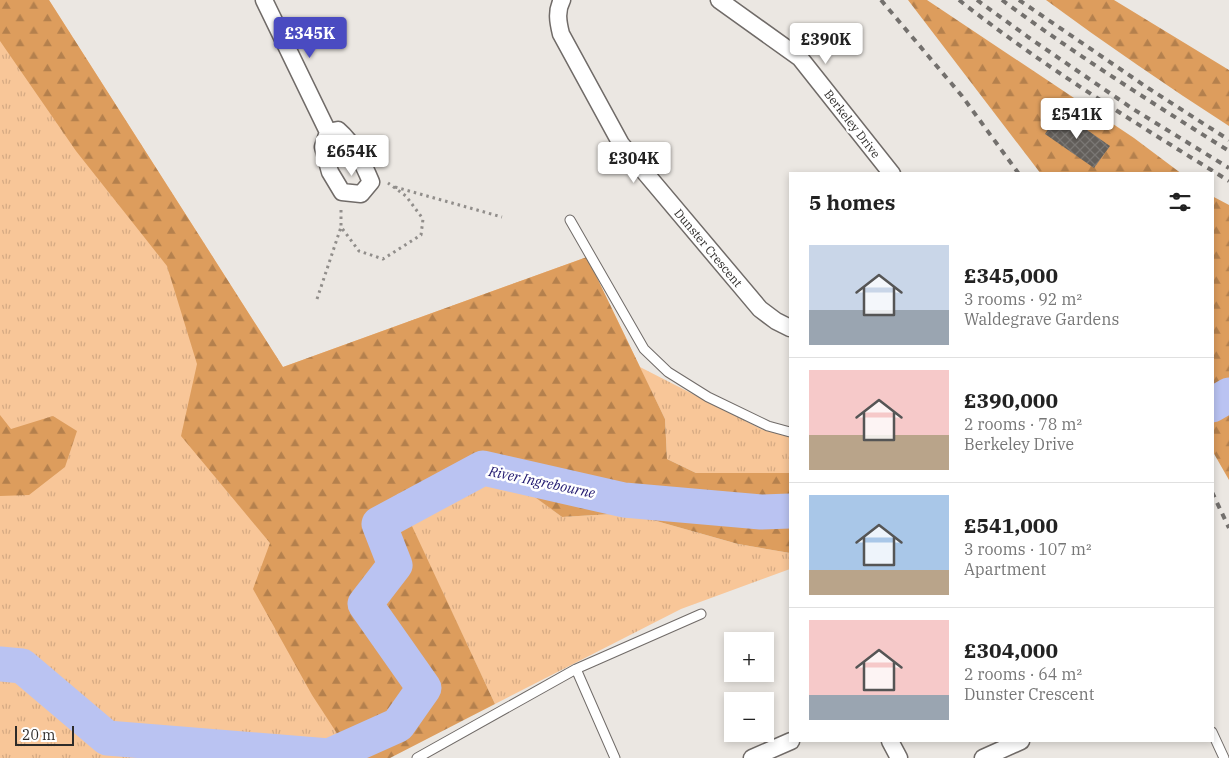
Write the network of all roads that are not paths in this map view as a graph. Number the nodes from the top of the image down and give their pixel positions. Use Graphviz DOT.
graph roads {
  1 [pos="264,0"];
  2 [pos="562,0"];
  3 [pos="719,0"];
  4 [pos="328,132"];
  5 [pos="890,172"];
  6 [pos="570,220"];
  7 [pos="789,328"];
  8 [pos="789,432"];
  9 [pos="701,614"];
  10 [pos="576,669"];
  11 [pos="1214,736"];
  12 [pos="789,742"];
  13 [pos="891,742"];
  14 [pos="1019,742"];
  15 [pos="417,758"];
  16 [pos="615,758"];
  17 [pos="752,758"];
  18 [pos="899,758"];
  19 [pos="983,758"];
  20 [pos="1224,758"];
  1 -- 4 [label="street"];
  2 -- 7 [label="street, Dunster Crescent"];
  3 -- 5 [label="street, Berkeley Drive"];
  4 -- 4 [label="street"];
  6 -- 8 [label="lane"];
  9 -- 10 [label="lane"];
  10 -- 15 [label="lane"];
  10 -- 16 [label="lane"];
  11 -- 20 [label="lane"];
  12 -- 17 [label="street"];
  13 -- 18 [label="street"];
  14 -- 19 [label="street"];
}
